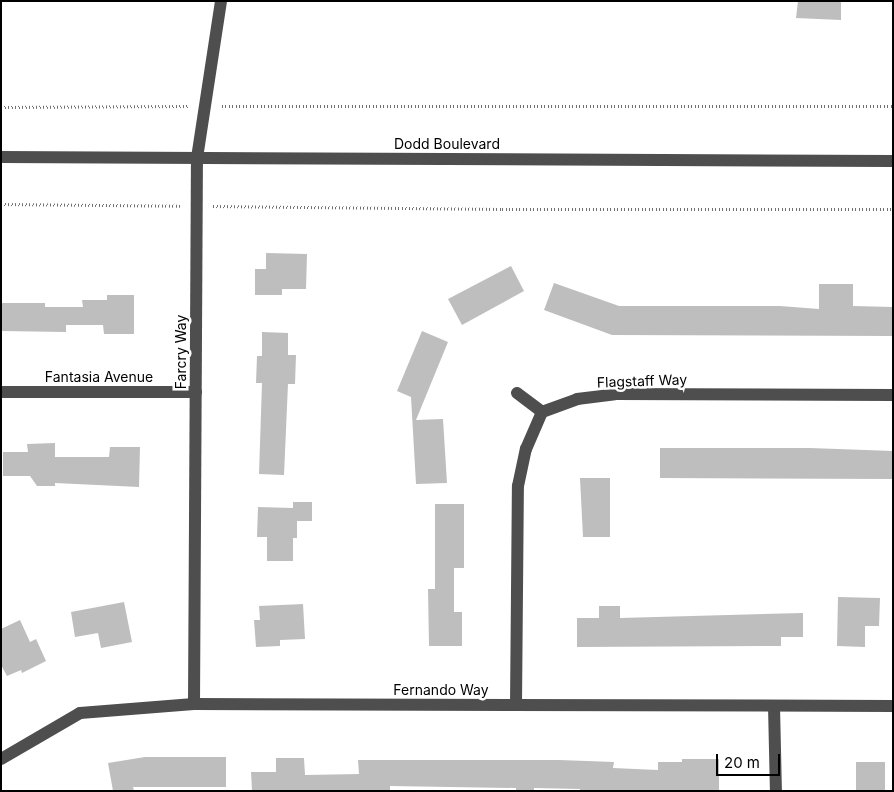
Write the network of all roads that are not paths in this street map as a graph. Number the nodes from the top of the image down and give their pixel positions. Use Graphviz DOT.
graph roads {
  1 [pos="221,1"];
  2 [pos="1,157"];
  3 [pos="197,158"];
  4 [pos="893,161"];
  5 [pos="1,392"];
  6 [pos="196,392"];
  7 [pos="517,393"];
  8 [pos="893,395"];
  9 [pos="542,412"];
  10 [pos="194,704"];
  11 [pos="516,705"];
  12 [pos="774,706"];
  13 [pos="893,706"];
  14 [pos="1,759"];
  15 [pos="776,791"];
  1 -- 3 [label="street, Farcry Way"];
  2 -- 3 [label="street, Dodd Boulevard"];
  3 -- 4 [label="street, Dodd Boulevard"];
  3 -- 6 [label="street, Farcry Way"];
  5 -- 6 [label="street, Fantasia Avenue"];
  6 -- 10 [label="street, Farcry Way"];
  7 -- 9 [label="street"];
  8 -- 9 [label="street, Flagstaff Way"];
  9 -- 11 [label="street"];
  10 -- 11 [label="street, Fernando Way"];
  10 -- 14 [label="street, Fernando Way"];
  11 -- 12 [label="street, Fernando Way"];
  12 -- 13 [label="street, Fernando Way"];
  12 -- 15 [label="street"];
}
